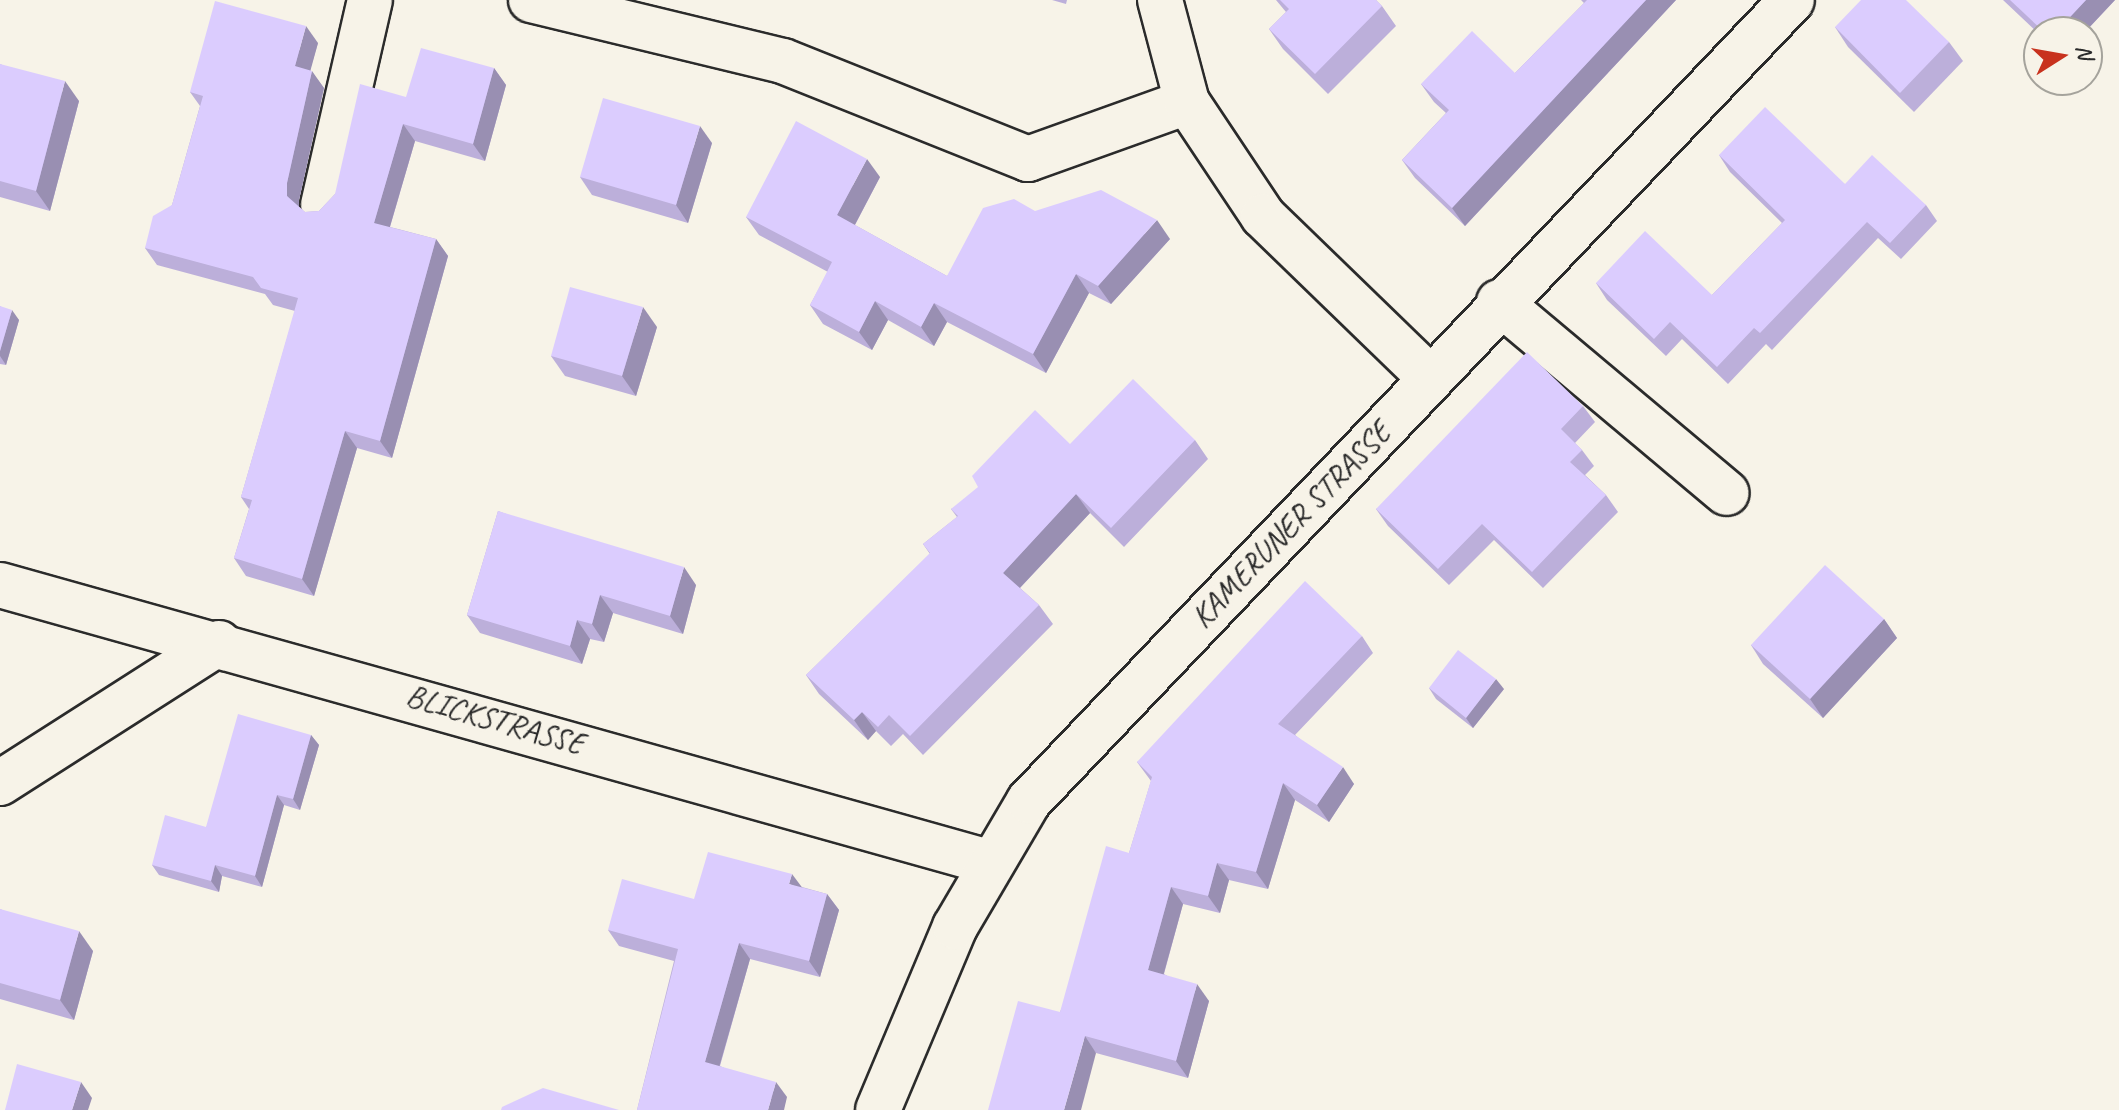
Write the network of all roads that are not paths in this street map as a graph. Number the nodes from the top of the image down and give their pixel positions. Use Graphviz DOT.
graph roads {
  1 [pos="370,0"];
  2 [pos="531,0"];
  3 [pos="1160,0"];
  4 [pos="1792,0"];
  5 [pos="1187,102"];
  6 [pos="323,205"];
  7 [pos="1499,302"];
  8 [pos="1430,378"];
  9 [pos="1727,493"];
  10 [pos="0,585"];
  11 [pos="219,643"];
  12 [pos="0,783"];
  13 [pos="989,862"];
  14 [pos="878,1110"];
  1 -- 6 [label="street"];
  2 -- 5 [label="street"];
  3 -- 5 [label="street"];
  4 -- 7 [label="street, KAMERUNER STRASSE"];
  5 -- 8 [label="street"];
  7 -- 8 [label="street, KAMERUNER STRASSE"];
  7 -- 9 [label="street"];
  8 -- 13 [label="street, KAMERUNER STRASSE"];
  10 -- 11 [label="street, BLICKSTRASSE"];
  11 -- 12 [label="street"];
  11 -- 13 [label="street, BLICKSTRASSE"];
  13 -- 14 [label="street, KAMERUNER STRASSE"];
}
